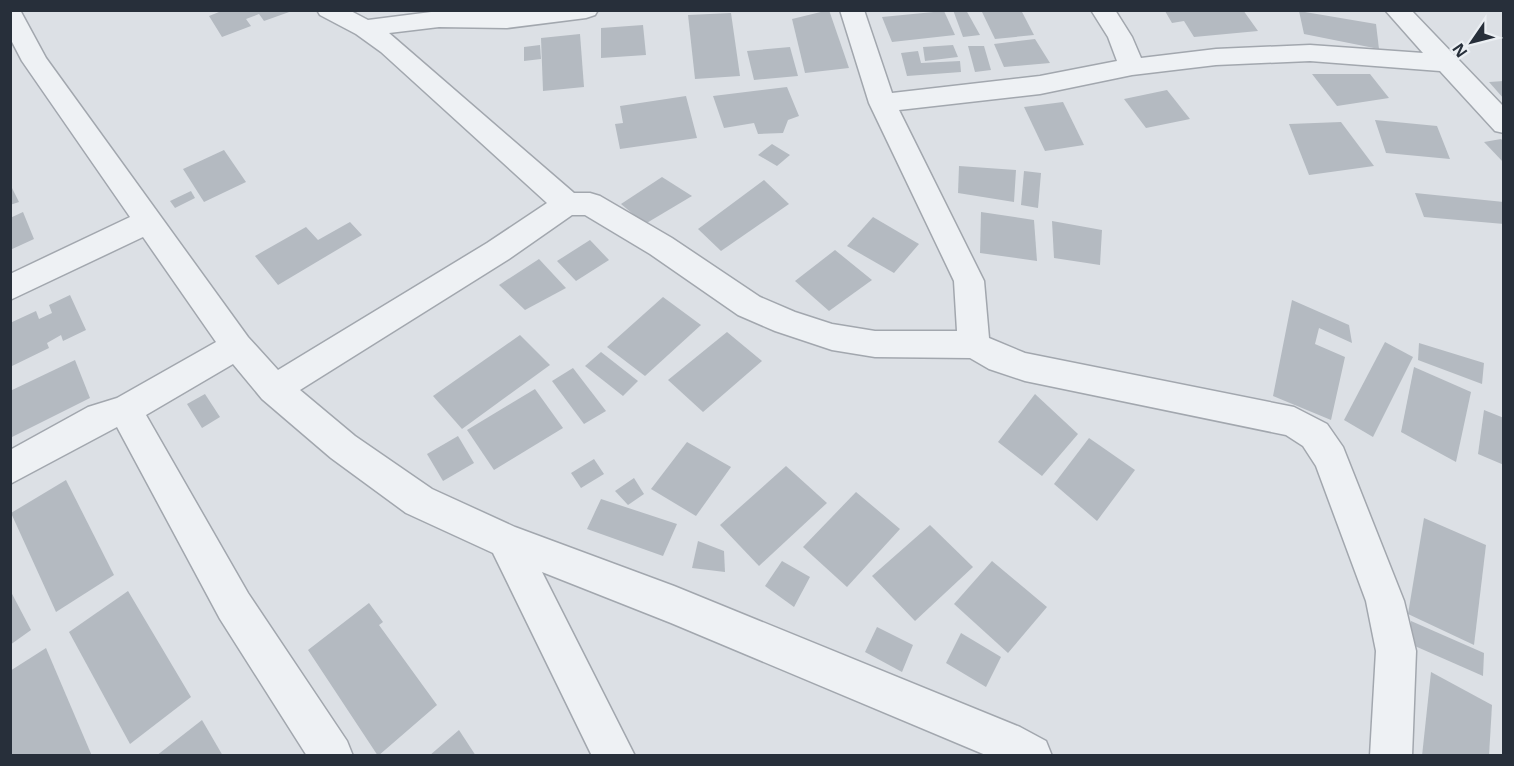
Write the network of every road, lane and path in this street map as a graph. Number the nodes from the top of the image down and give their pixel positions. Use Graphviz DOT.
graph roads {
  1 [pos="329,10"];
  2 [pos="586,10"];
  3 [pos="852,10"];
  4 [pos="1103,10"];
  5 [pos="1397,10"];
  6 [pos="10,13"];
  7 [pos="364,28"];
  8 [pos="1445,63"];
  9 [pos="1132,67"];
  10 [pos="882,104"];
  11 [pos="1503,124"];
  12 [pos="567,204"];
  13 [pos="149,221"];
  14 [pos="10,288"];
  15 [pos="974,345"];
  16 [pos="237,346"];
  17 [pos="274,389"];
  18 [pos="125,410"];
  19 [pos="10,468"];
  20 [pos="506,541"];
  21 [pos="1009,751"];
  22 [pos="332,756"];
  23 [pos="614,756"];
  24 [pos="1391,756"];
  1 -- 7 [label="street"];
  2 -- 7 [label="street"];
  3 -- 10 [label="street"];
  4 -- 9 [label="street"];
  5 -- 8 [label="street"];
  6 -- 13 [label="street"];
  7 -- 12 [label="street"];
  8 -- 9 [label="street"];
  8 -- 11 [label="street"];
  9 -- 10 [label="street"];
  10 -- 15 [label="street"];
  12 -- 15 [label="street"];
  12 -- 17 [label="street"];
  13 -- 14 [label="street"];
  13 -- 16 [label="street"];
  15 -- 24 [label="street"];
  16 -- 17 [label="street"];
  16 -- 18 [label="street"];
  17 -- 20 [label="street"];
  18 -- 19 [label="street"];
  18 -- 22 [label="street"];
  20 -- 21 [label="street"];
  20 -- 23 [label="street"];
}
